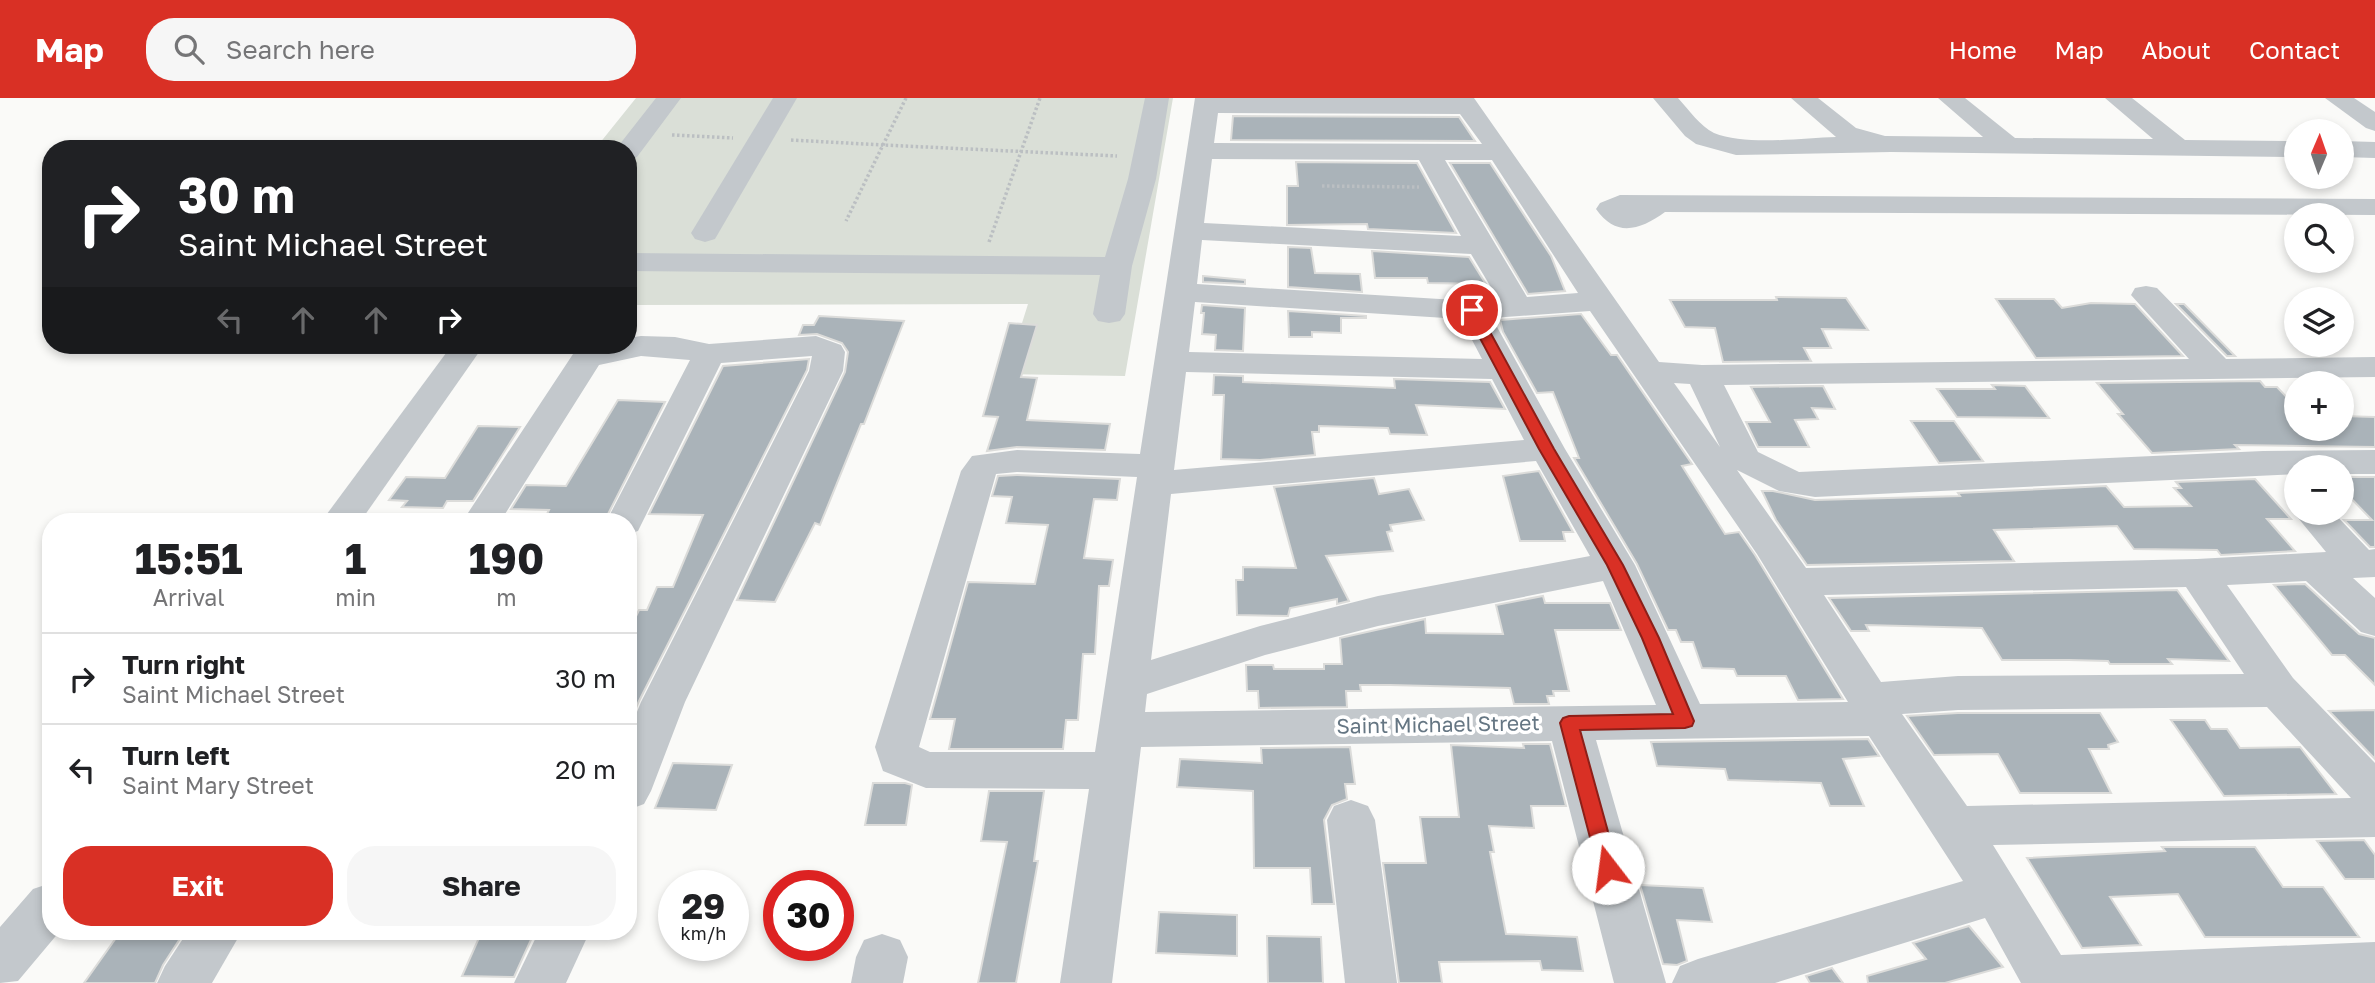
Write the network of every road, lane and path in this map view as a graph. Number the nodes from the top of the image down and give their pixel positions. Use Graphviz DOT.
graph roads {
  1 [pos="669,98"];
  2 [pos="785,98"];
  3 [pos="906,98"];
  4 [pos="1040,98"];
  5 [pos="1157,98"];
  6 [pos="1665,98"];
  7 [pos="1803,98"];
  8 [pos="1950,98"];
  9 [pos="2117,98"];
  10 [pos="2337,98"];
  11 [pos="1206,102"];
  12 [pos="1465,102"];
  13 [pos="2375,123"];
  14 [pos="760,139"];
  15 [pos="637,140"];
  16 [pos="1838,140"];
  17 [pos="637,143"];
  18 [pos="884,145"];
  19 [pos="2008,145"];
  20 [pos="2178,147"];
  21 [pos="2284,149"];
  22 [pos="2354,149"];
  23 [pos="2375,149"];
  24 [pos="1427,150"];
  25 [pos="1200,151"];
  26 [pos="1022,152"];
  27 [pos="1499,152"];
  28 [pos="1146,157"];
  29 [pos="1322,186"];
  30 [pos="1446,188"];
  31 [pos="1655,206"];
  32 [pos="2375,207"];
  33 [pos="846,220"];
  34 [pos="1189,231"];
  35 [pos="705,233"];
  36 [pos="1480,246"];
  37 [pos="987,248"];
  38 [pos="637,262"];
  39 [pos="1117,266"];
  40 [pos="1181,292"];
  41 [pos="2146,295"];
  42 [pos="1599,301"];
  43 [pos="1518,307"];
  44 [pos="1472,310"];
  45 [pos="1109,314"];
  46 [pos="637,347"];
  47 [pos="461,354"];
  48 [pos="598,354"];
  49 [pos="709,354"];
  50 [pos="1171,362"];
  51 [pos="2375,367"];
  52 [pos="1504,369"];
  53 [pos="2217,369"];
  54 [pos="1651,372"];
  55 [pos="1702,375"];
  56 [pos="1547,449"];
  57 [pos="1728,459"];
  58 [pos="2375,462"];
  59 [pos="2269,463"];
  60 [pos="1156,475"];
  61 [pos="2284,480"];
  62 [pos="347,513"];
  63 [pos="487,513"];
  64 [pos="630,513"];
  65 [pos="2326,525"];
  66 [pos="2366,563"];
  67 [pos="1615,565"];
  68 [pos="2313,565"];
  69 [pos="2197,573"];
  70 [pos="1795,582"];
  71 [pos="2375,621"];
  72 [pos="1127,684"];
  73 [pos="2278,690"];
  74 [pos="646,701"];
  75 [pos="1876,709"];
  76 [pos="1685,721"];
  77 [pos="1569,723"];
  78 [pos="637,746"];
  79 [pos="1118,751"];
  80 [pos="2375,793"];
  81 [pos="2375,817"];
  82 [pos="1351,820"];
  83 [pos="1955,826"];
  84 [pos="1997,892"];
  85 [pos="42,915"];
  86 [pos="211,940"];
  87 [pos="561,940"];
  88 [pos="0,964"];
  89 [pos="2375,965"];
  90 [pos="2047,982"];
  91 [pos="183,983"];
  92 [pos="540,983"];
  93 [pos="1086,983"];
  94 [pos="1371,983"];
  95 [pos="1640,983"];
  96 [pos="1698,983"];
  1 -- 15 [label="street"];
  2 -- 14 [label="street"];
  3 -- 18 [label="path"];
  4 -- 26 [label="path"];
  5 -- 28 [label="street"];
  6 -- 16 [label="street"];
  7 -- 16 [label="street"];
  8 -- 19 [label="street"];
  9 -- 20 [label="street"];
  10 -- 13 [label="street"];
  11 -- 12 [label="street"];
  11 -- 25 [label="street"];
  12 -- 27 [label="street"];
  14 -- 17 [label="path"];
  14 -- 18 [label="path"];
  14 -- 35 [label="street"];
  16 -- 19 [label="street"];
  18 -- 26 [label="path"];
  18 -- 33 [label="path"];
  19 -- 20 [label="street"];
  20 -- 21 [label="street"];
  22 -- 23 [label="street"];
  24 -- 25 [label="street"];
  24 -- 27 [label="street"];
  24 -- 30 [label="street"];
  25 -- 34 [label="street"];
  26 -- 28 [label="path"];
  26 -- 37 [label="path"];
  27 -- 42 [label="street"];
  28 -- 39 [label="street"];
  29 -- 30 [label="path"];
  30 -- 36 [label="street"];
  31 -- 32 [label="street"];
  34 -- 36 [label="street"];
  34 -- 40 [label="street"];
  36 -- 43 [label="street"];
  38 -- 39 [label="street"];
  39 -- 45 [label="street"];
  40 -- 44 [label="street"];
  40 -- 50 [label="street"];
  41 -- 53 [label="street"];
  42 -- 43 [label="street"];
  42 -- 54 [label="street"];
  43 -- 44 [label="street"];
  44 -- 52 [label="street"];
  46 -- 49 [label="street"];
  47 -- 62 [label="street"];
  48 -- 63 [label="street"];
  49 -- 64 [label="street"];
  49 -- 74 [label="street"];
  50 -- 52 [label="street"];
  50 -- 60 [label="street"];
  51 -- 53 [label="street"];
  52 -- 56 [label="street"];
  53 -- 55 [label="street"];
  54 -- 55 [label="street"];
  54 -- 57 [label="street"];
  55 -- 57 [label="street"];
  56 -- 60 [label="street"];
  56 -- 67 [label="street"];
  57 -- 59 [label="street"];
  57 -- 70 [label="street"];
  58 -- 59 [label="street"];
  59 -- 61 [label="street"];
  60 -- 72 [label="street"];
  60 -- 79 [label="street, Saint Michael Street"];
  65 -- 66 [label="street"];
  66 -- 68 [label="street"];
  67 -- 72 [label="street"];
  67 -- 76 [label="street"];
  68 -- 69 [label="street"];
  68 -- 71 [label="street"];
  69 -- 70 [label="street"];
  69 -- 73 [label="street"];
  70 -- 75 [label="street"];
  72 -- 79 [label="street"];
  73 -- 75 [label="street, Saint Michael Street"];
  73 -- 80 [label="street"];
  74 -- 78 [label="street"];
  75 -- 76 [label="street, Saint Michael Street"];
  75 -- 83 [label="street"];
  76 -- 77 [label="street, Saint Michael Street"];
  77 -- 79 [label="street, Saint Michael Street"];
  77 -- 95 [label="street"];
  79 -- 93 [label="street"];
  81 -- 83 [label="street"];
  82 -- 94 [label="street"];
  83 -- 84 [label="street"];
  84 -- 90 [label="street"];
  84 -- 96 [label="street"];
  85 -- 88 [label="street"];
  86 -- 91 [label="street"];
  87 -- 92 [label="street"];
  89 -- 90 [label="street"];
}
